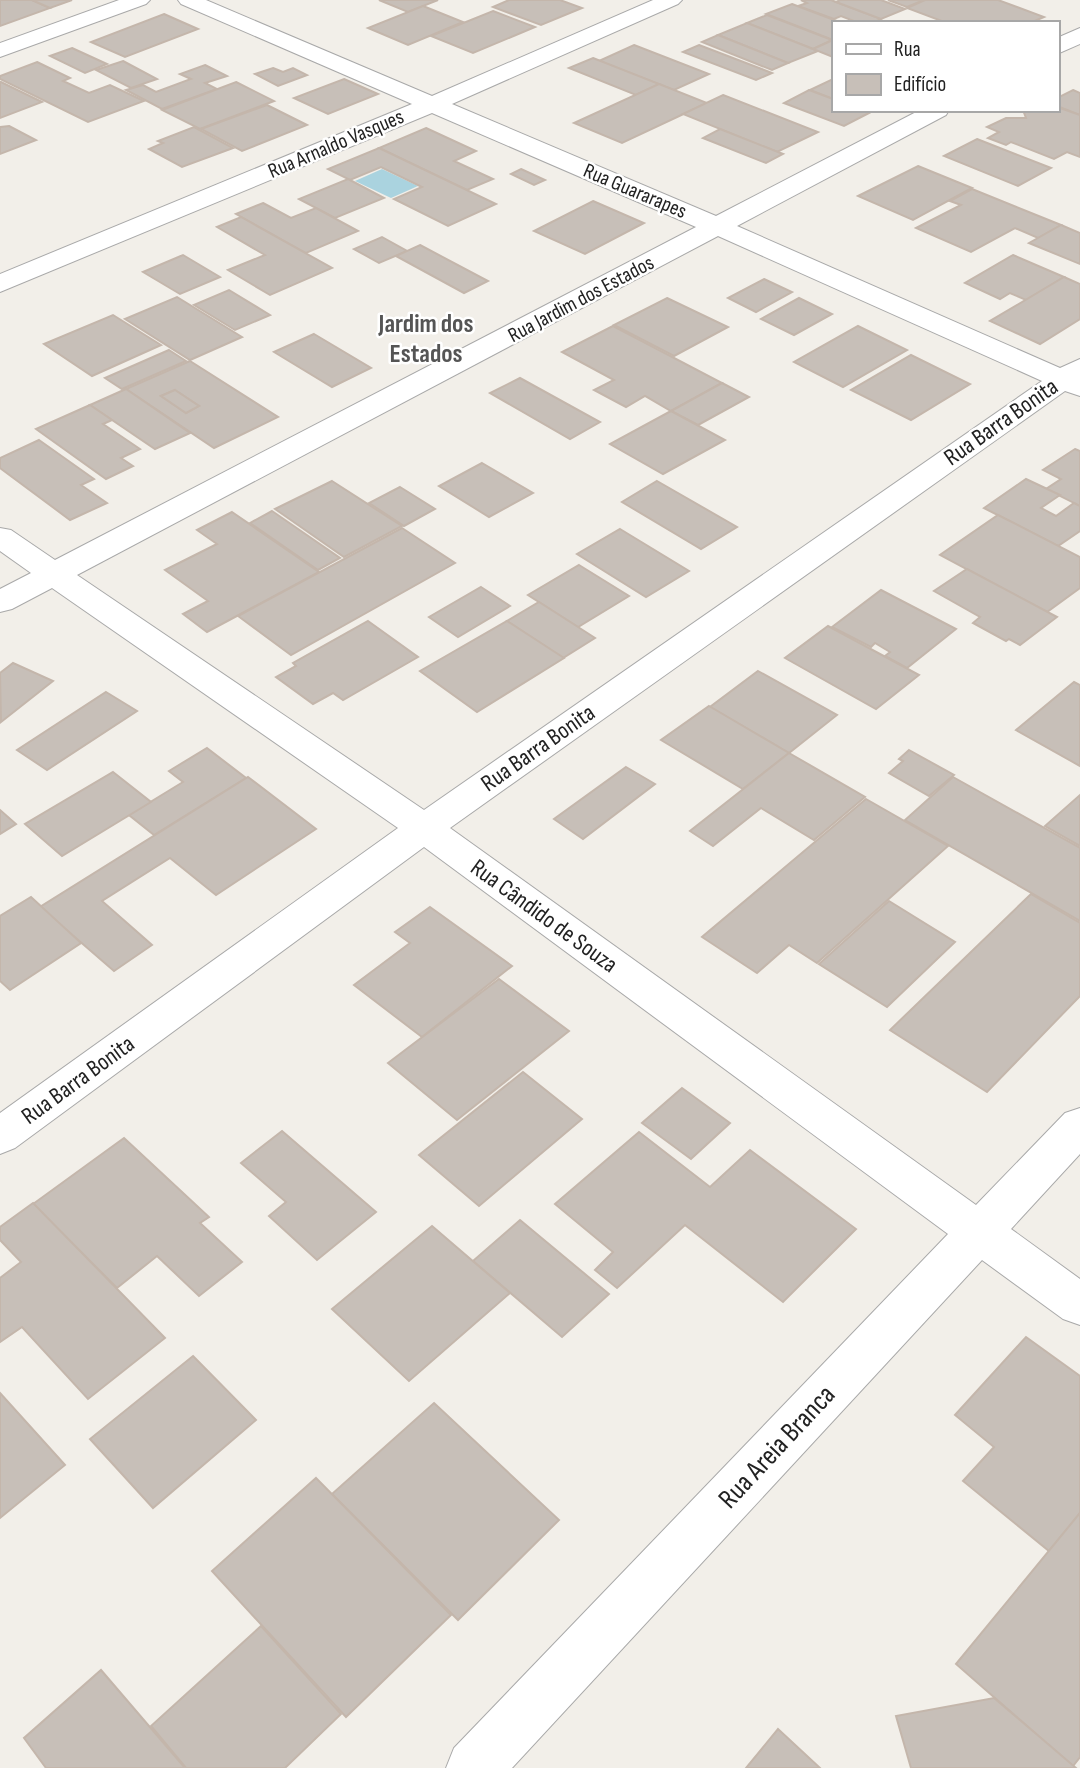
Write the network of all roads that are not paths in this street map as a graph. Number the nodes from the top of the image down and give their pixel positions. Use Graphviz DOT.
graph roads {
  1 [pos="139,0"];
  2 [pos="188,0"];
  3 [pos="671,0"];
  4 [pos="1080,35"];
  5 [pos="1059,46"];
  6 [pos="0,50"];
  7 [pos="433,104"];
  8 [pos="934,112"];
  9 [pos="719,227"];
  10 [pos="0,284"];
  11 [pos="1074,378"];
  12 [pos="0,537"];
  13 [pos="53,574"];
  14 [pos="0,602"];
  15 [pos="424,828"];
  16 [pos="1080,1125"];
  17 [pos="0,1136"];
  18 [pos="979,1234"];
  19 [pos="1080,1305"];
  20 [pos="474,1768"];
  1 -- 6 [label="street"];
  2 -- 7 [label="street, Rua Guararapes"];
  3 -- 7 [label="street, Rua Arnaldo Vasques"];
  4 -- 5 [label="street"];
  7 -- 9 [label="street, Rua Guararapes"];
  7 -- 10 [label="street, Rua Arnaldo Vasques"];
  8 -- 9 [label="street, Rua Jardim dos Estados"];
  9 -- 11 [label="street, Rua Guararapes"];
  9 -- 13 [label="street, Rua Jardim dos Estados"];
  11 -- 15 [label="street, Rua Barra Bonita"];
  12 -- 13 [label="street, Rua Cândido de Souza"];
  13 -- 14 [label="street, Rua Jardim dos Estados"];
  13 -- 15 [label="street, Rua Cândido de Souza"];
  15 -- 17 [label="street, Rua Barra Bonita"];
  15 -- 18 [label="street, Rua Cândido de Souza"];
  16 -- 18 [label="street, Rua Areia Branca"];
  18 -- 19 [label="street, Rua Cândido de Souza"];
  18 -- 20 [label="street, Rua Areia Branca"];
}
